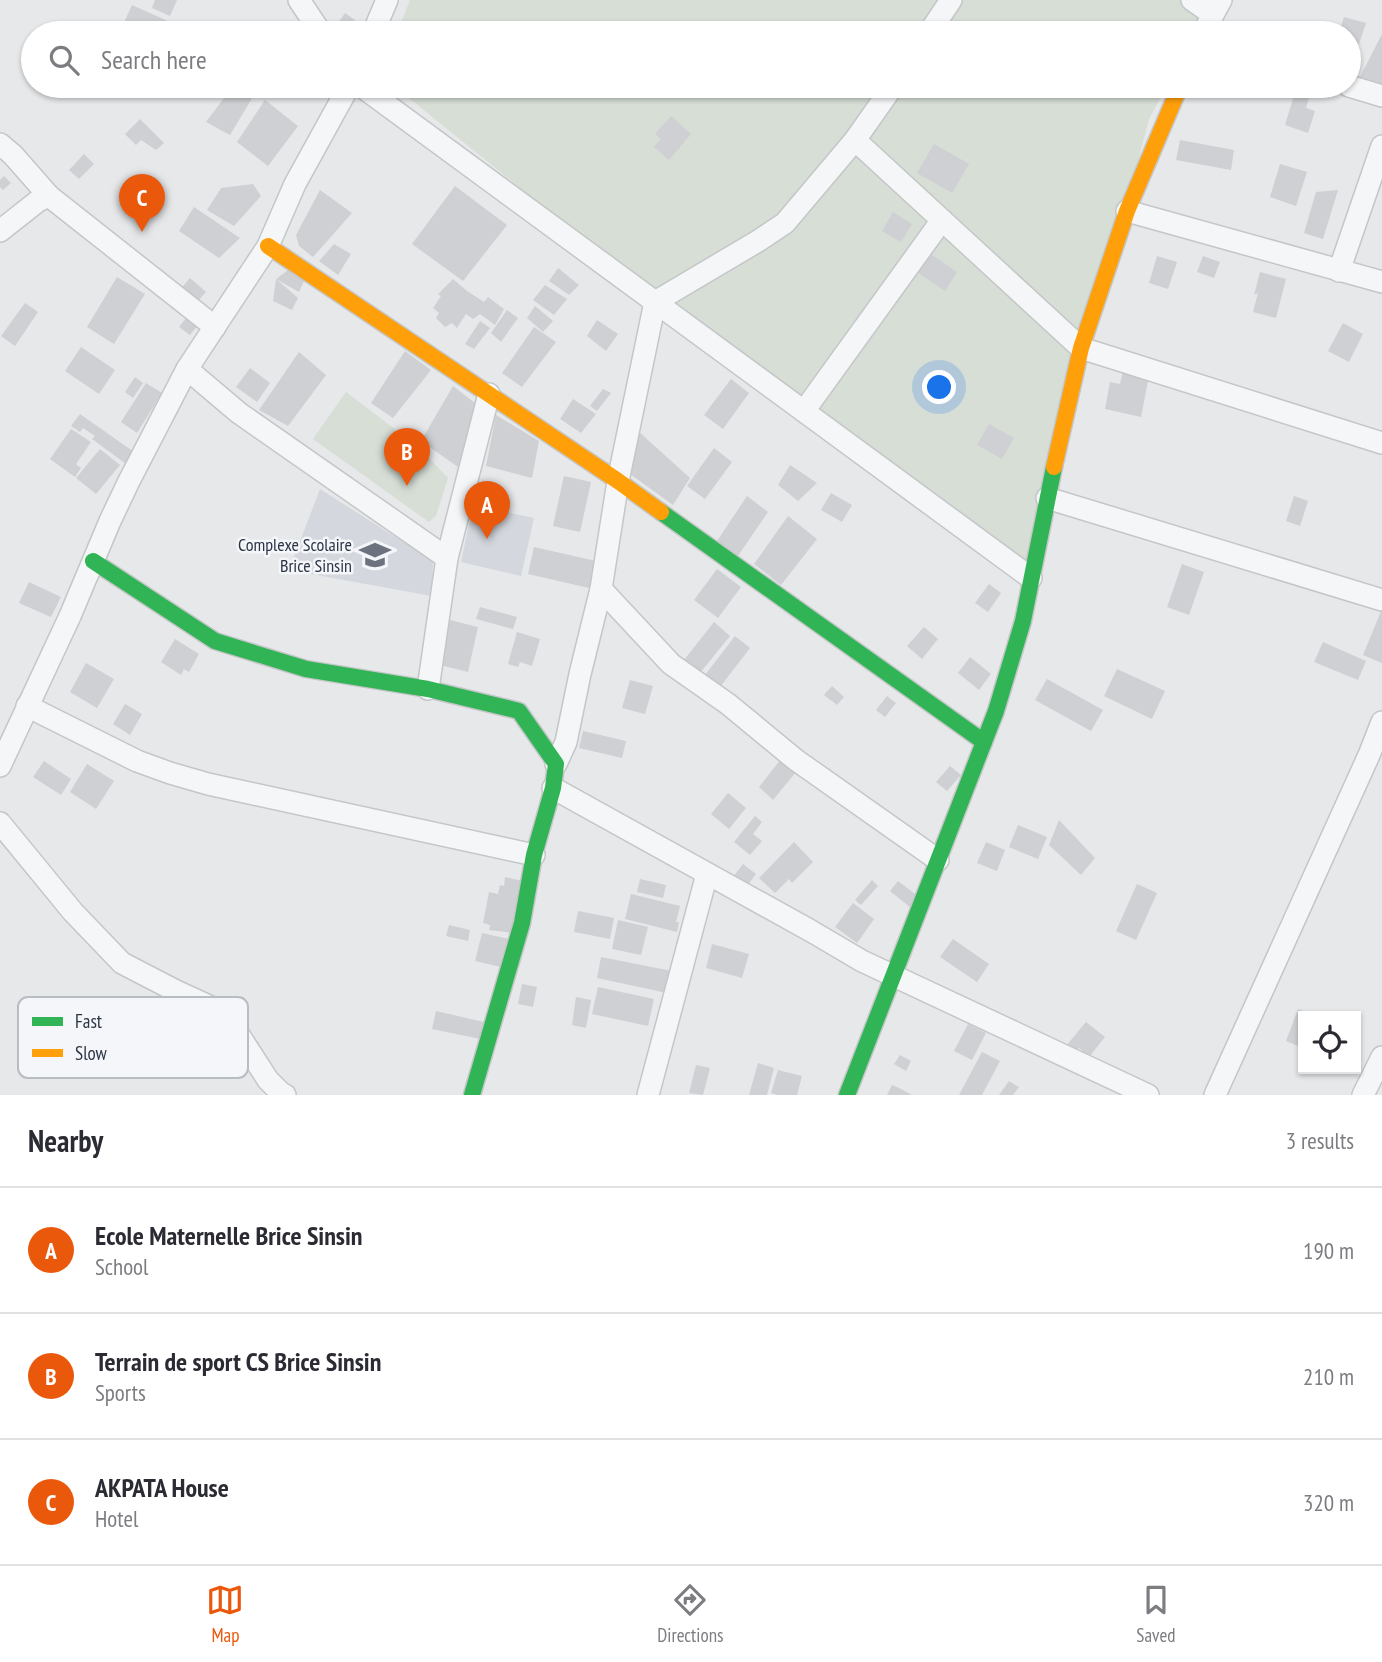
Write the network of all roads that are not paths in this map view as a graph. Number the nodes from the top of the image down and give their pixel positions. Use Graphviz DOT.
graph roads {
  1 [pos="299,0"];
  2 [pos="387,0"];
  3 [pos="951,0"];
  4 [pos="1192,0"];
  5 [pos="1212,16"];
  6 [pos="313,21"];
  7 [pos="378,21"];
  8 [pos="937,21"];
  9 [pos="1361,90"];
  10 [pos="1382,96"];
  11 [pos="342,98"];
  12 [pos="377,98"];
  13 [pos="885,98"];
  14 [pos="1175,98"];
  15 [pos="856,140"];
  16 [pos="0,144"];
  17 [pos="1382,146"];
  18 [pos="49,196"];
  19 [pos="1127,211"];
  20 [pos="942,220"];
  21 [pos="0,231"];
  22 [pos="268,246"];
  23 [pos="1339,271"];
  24 [pos="1382,282"];
  25 [pos="655,302"];
  26 [pos="215,327"];
  27 [pos="1081,348"];
  28 [pos="187,369"];
  29 [pos="489,394"];
  30 [pos="804,411"];
  31 [pos="1382,443"];
  32 [pos="618,481"];
  33 [pos="1047,498"];
  34 [pos="447,558"];
  35 [pos="93,561"];
  36 [pos="1031,579"];
  37 [pos="601,589"];
  38 [pos="1382,600"];
  39 [pos="428,689"];
  40 [pos="27,706"];
  41 [pos="1382,722"];
  42 [pos="984,741"];
  43 [pos="556,764"];
  44 [pos="0,766"];
  45 [pos="553,788"];
  46 [pos="0,823"];
  47 [pos="534,855"];
  48 [pos="938,860"];
  49 [pos="707,874"];
  50 [pos="893,976"];
  51 [pos="189,997"];
  52 [pos="248,1049"];
  53 [pos="1382,1057"];
  54 [pos="285,1095"];
  55 [pos="472,1095"];
  56 [pos="648,1095"];
  57 [pos="847,1095"];
  58 [pos="1148,1095"];
  59 [pos="1215,1095"];
  60 [pos="1363,1095"];
  1 -- 6 [label="street"];
  2 -- 7 [label="street"];
  3 -- 8 [label="street"];
  4 -- 5 [label="street"];
  9 -- 10 [label="street"];
  11 -- 22 [label="street"];
  12 -- 25 [label="street"];
  13 -- 15 [label="street"];
  14 -- 19 [label="street"];
  15 -- 20 [label="street"];
  15 -- 25 [label="street"];
  16 -- 18 [label="street"];
  17 -- 23 [label="street"];
  18 -- 21 [label="street"];
  18 -- 26 [label="street"];
  19 -- 23 [label="street"];
  19 -- 27 [label="street"];
  20 -- 27 [label="street"];
  20 -- 30 [label="street"];
  22 -- 26 [label="street"];
  22 -- 29 [label="street"];
  23 -- 24 [label="street"];
  25 -- 30 [label="street"];
  25 -- 32 [label="street"];
  26 -- 28 [label="street"];
  27 -- 31 [label="street"];
  27 -- 33 [label="street"];
  28 -- 34 [label="street"];
  28 -- 35 [label="street"];
  29 -- 32 [label="street"];
  29 -- 34 [label="street"];
  30 -- 36 [label="street"];
  32 -- 37 [label="street"];
  32 -- 42 [label="street"];
  33 -- 36 [label="street"];
  33 -- 38 [label="street"];
  34 -- 39 [label="street"];
  35 -- 39 [label="street"];
  35 -- 40 [label="street"];
  36 -- 42 [label="street"];
  37 -- 43 [label="street"];
  37 -- 48 [label="street"];
  39 -- 43 [label="street"];
  40 -- 44 [label="street"];
  40 -- 47 [label="street"];
  41 -- 59 [label="street"];
  42 -- 48 [label="street"];
  43 -- 45 [label="street"];
  45 -- 47 [label="street"];
  45 -- 49 [label="street"];
  46 -- 51 [label="street"];
  47 -- 55 [label="street"];
  48 -- 50 [label="street"];
  49 -- 50 [label="street"];
  49 -- 56 [label="street"];
  50 -- 57 [label="street"];
  50 -- 58 [label="street"];
  52 -- 54 [label="street"];
  53 -- 60 [label="street"];
}
